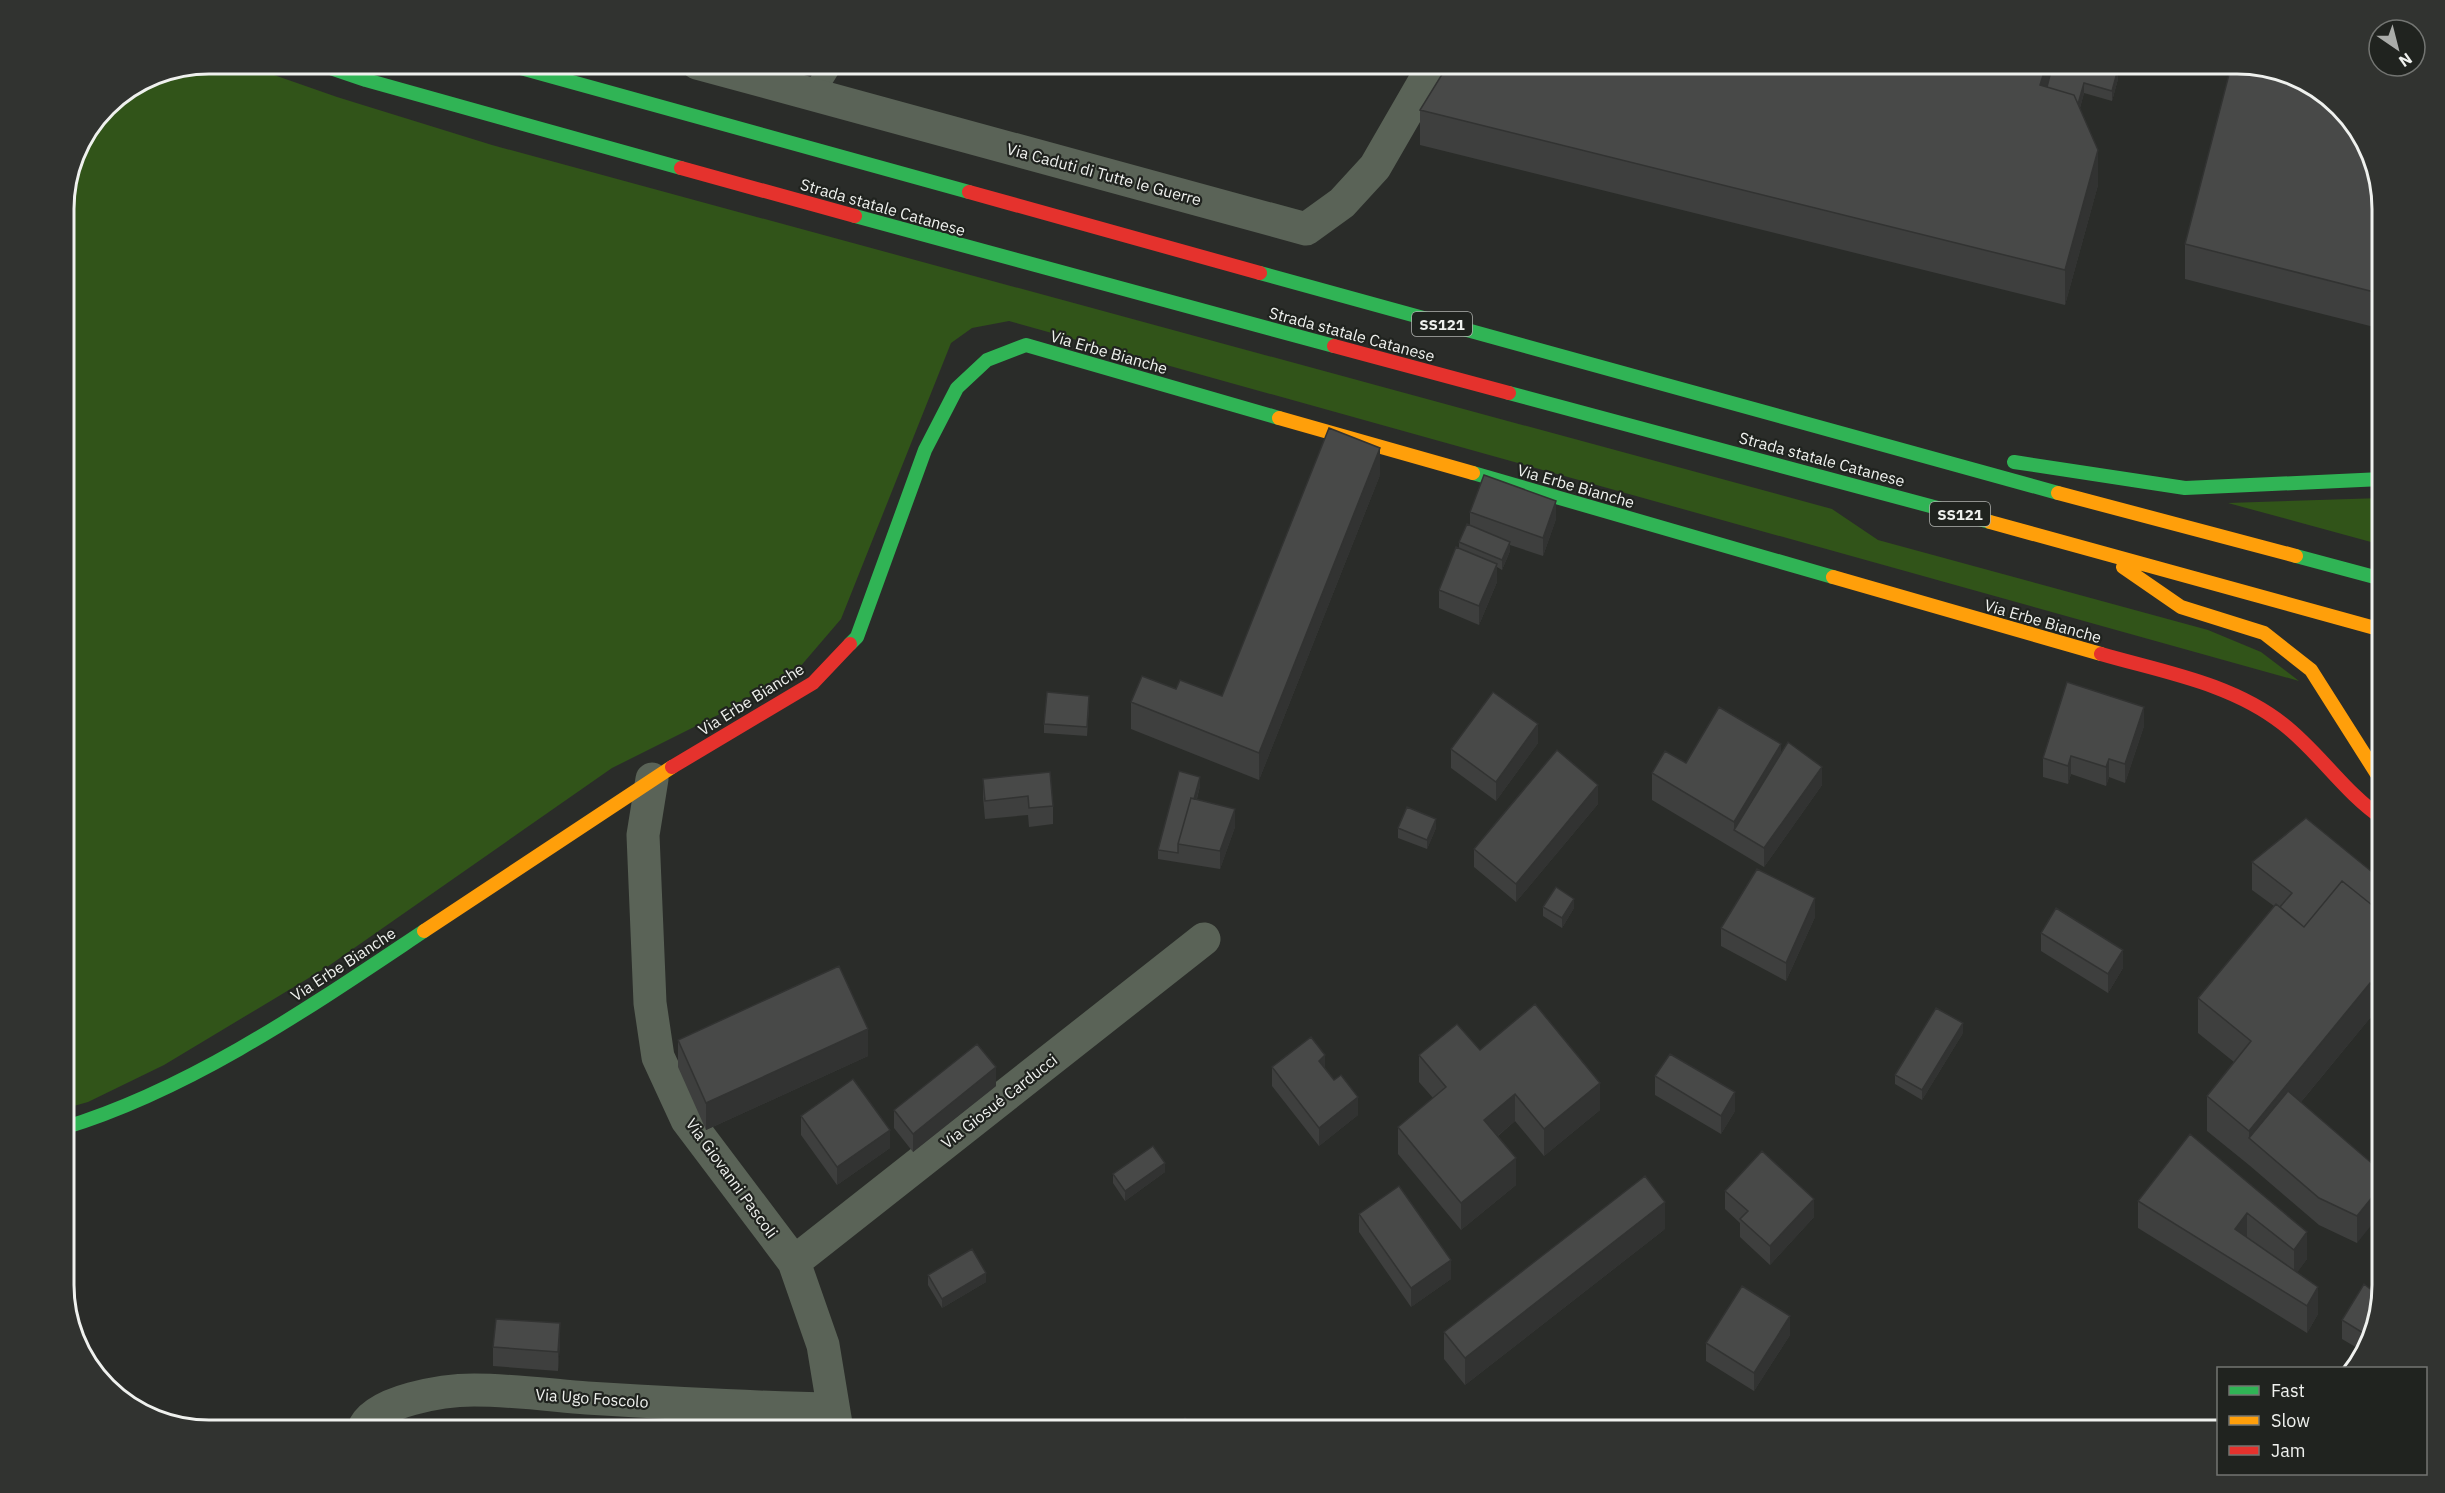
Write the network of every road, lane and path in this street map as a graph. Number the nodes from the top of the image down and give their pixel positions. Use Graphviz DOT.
graph roads {
  1 [pos="348,74"];
  2 [pos="543,74"];
  3 [pos="738,74"];
  4 [pos="825,74"];
  5 [pos="1429,74"];
  6 [pos="813,94"];
  7 [pos="1846,436"];
  8 [pos="1974,456"];
  9 [pos="1998,459"];
  10 [pos="2371,479"];
  11 [pos="2104,554"];
  12 [pos="2371,576"];
  13 [pos="2371,627"];
  14 [pos="2372,765"];
  15 [pos="652,779"];
  16 [pos="2372,812"];
  17 [pos="1204,939"];
  18 [pos="74,1125"];
  19 [pos="794,1263"];
  20 [pos="835,1419"];
  21 [pos="370,1420"];
  1 -- 11 [label="main road, Strada statale Catanese / SS121"];
  2 -- 7 [label="main road, Strada statale Catanese / SS121"];
  3 -- 6 [label="street, Via Caduti di Tutte le Guerre"];
  4 -- 6 [label="lane"];
  5 -- 6 [label="street, Via Caduti di Tutte le Guerre"];
  7 -- 8 [label="main road"];
  7 -- 12 [label="main road, Strada statale Catanese / SS121"];
  9 -- 10 [label="main road"];
  11 -- 13 [label="main road, Strada statale Catanese / SS121"];
  11 -- 14 [label="main road"];
  15 -- 16 [label="main road, Via Erbe Bianche"];
  15 -- 18 [label="main road, Via Erbe Bianche"];
  15 -- 19 [label="street, Via Giovanni Pascoli"];
  17 -- 19 [label="street, Via Giosué Carducci"];
  19 -- 20 [label="street, Via Giovanni Pascoli"];
  20 -- 21 [label="street, Via Ugo Foscolo"];
}
